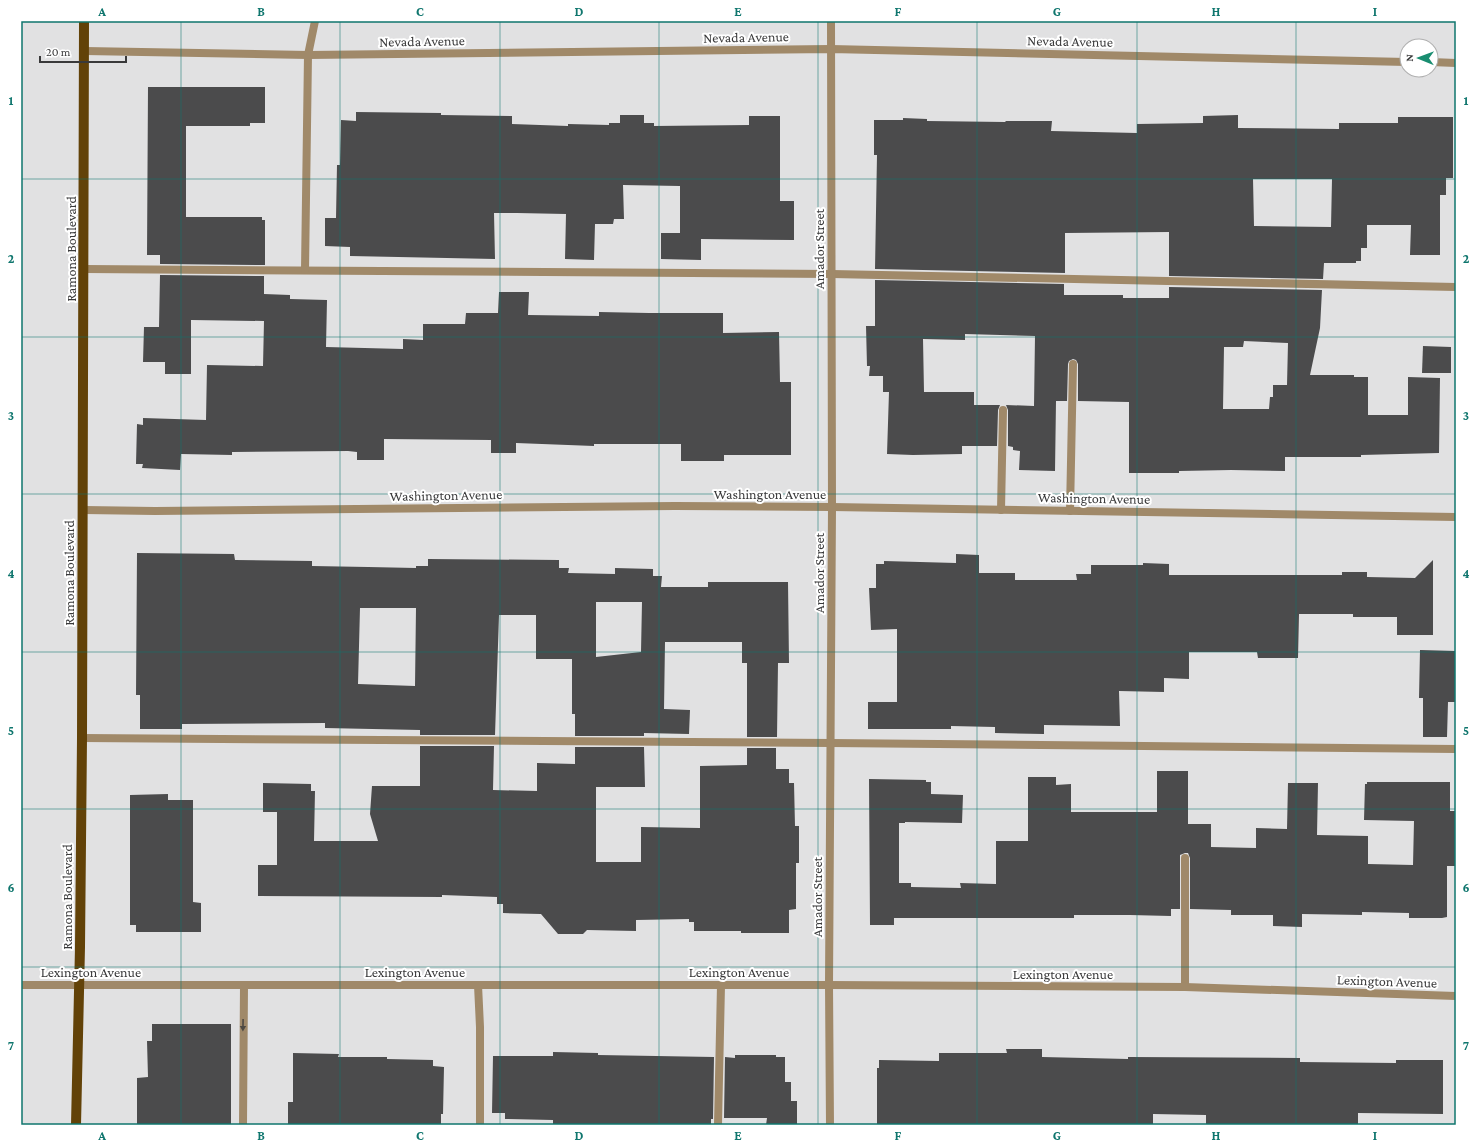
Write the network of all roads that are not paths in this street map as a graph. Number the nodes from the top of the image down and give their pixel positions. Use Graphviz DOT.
graph roads {
  1 [pos="84,21"];
  2 [pos="315,21"];
  3 [pos="831,21"];
  4 [pos="831,49"];
  5 [pos="85,51"];
  6 [pos="308,55"];
  7 [pos="1399,62"];
  8 [pos="1439,62"];
  9 [pos="1456,63"];
  10 [pos="85,268"];
  11 [pos="305,270"];
  12 [pos="832,274"];
  13 [pos="1456,287"];
  14 [pos="1072,364"];
  15 [pos="1003,410"];
  16 [pos="832,507"];
  17 [pos="84,510"];
  18 [pos="1001,510"];
  19 [pos="1070,511"];
  20 [pos="1456,517"];
  21 [pos="82,738"];
  22 [pos="831,743"];
  23 [pos="1456,749"];
  24 [pos="1185,858"];
  25 [pos="21,985"];
  26 [pos="478,985"];
  27 [pos="721,985"];
  28 [pos="829,985"];
  29 [pos="80,986"];
  30 [pos="244,986"];
  31 [pos="1185,987"];
  32 [pos="1456,996"];
  33 [pos="76,1125"];
  34 [pos="243,1125"];
  35 [pos="480,1125"];
  36 [pos="718,1125"];
  37 [pos="830,1125"];
  1 -- 5 [label="main road, Ramona Boulevard"];
  2 -- 6 [label="street"];
  3 -- 4 [label="street, Amador Street"];
  4 -- 6 [label="street, Nevada Avenue"];
  4 -- 7 [label="street, Nevada Avenue"];
  4 -- 12 [label="street, Amador Street"];
  5 -- 6 [label="street, Nevada Avenue"];
  5 -- 10 [label="main road, Ramona Boulevard"];
  6 -- 11 [label="street"];
  8 -- 9 [label="street"];
  10 -- 11 [label="street"];
  10 -- 17 [label="main road, Ramona Boulevard"];
  11 -- 12 [label="street"];
  12 -- 13 [label="street"];
  12 -- 16 [label="street, Amador Street"];
  14 -- 19 [label="street"];
  15 -- 18 [label="street"];
  16 -- 17 [label="street, Washington Avenue"];
  16 -- 18 [label="street, Washington Avenue"];
  16 -- 22 [label="street, Amador Street"];
  17 -- 21 [label="main road, Ramona Boulevard"];
  18 -- 19 [label="street, Washington Avenue"];
  19 -- 20 [label="street, Washington Avenue"];
  21 -- 22 [label="street"];
  21 -- 29 [label="main road, Ramona Boulevard"];
  22 -- 23 [label="street"];
  22 -- 28 [label="street, Amador Street"];
  24 -- 31 [label="street"];
  25 -- 29 [label="street, Lexington Avenue"];
  26 -- 27 [label="street, Lexington Avenue"];
  26 -- 30 [label="street, Lexington Avenue"];
  26 -- 35 [label="street"];
  27 -- 28 [label="street, Lexington Avenue"];
  27 -- 36 [label="street"];
  28 -- 31 [label="street, Lexington Avenue"];
  28 -- 37 [label="street, Amador Street"];
  29 -- 30 [label="street, Lexington Avenue"];
  29 -- 33 [label="main road, Ramona Boulevard"];
  30 -- 34 [label="street, one-way"];
  31 -- 32 [label="street, Lexington Avenue"];
}
